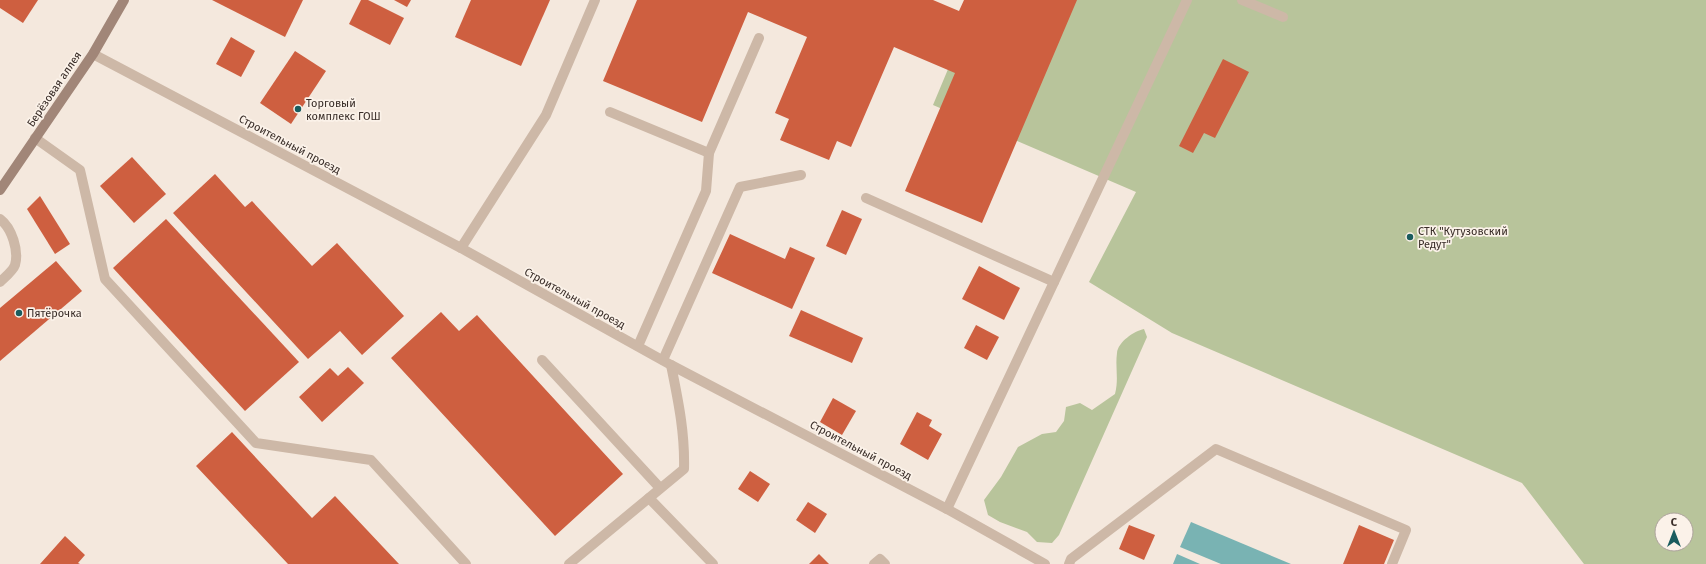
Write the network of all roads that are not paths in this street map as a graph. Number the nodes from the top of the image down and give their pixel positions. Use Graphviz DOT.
graph roads {
  1 [pos="124,0"];
  2 [pos="595,0"];
  3 [pos="1187,0"];
  4 [pos="1242,0"];
  5 [pos="1283,17"];
  6 [pos="759,38"];
  7 [pos="93,54"];
  8 [pos="610,112"];
  9 [pos="35,138"];
  10 [pos="709,153"];
  11 [pos="801,175"];
  12 [pos="0,190"];
  13 [pos="866,198"];
  14 [pos="0,219"];
  15 [pos="461,248"];
  16 [pos="0,282"];
  17 [pos="1054,282"];
  18 [pos="638,346"];
  19 [pos="542,360"];
  20 [pos="667,362"];
  21 [pos="660,488"];
  22 [pos="648,498"];
  23 [pos="947,509"];
  24 [pos="466,564"];
  25 [pos="569,564"];
  26 [pos="713,564"];
  27 [pos="874,564"];
  28 [pos="885,564"];
  29 [pos="1045,564"];
  30 [pos="1069,564"];
  31 [pos="1392,564"];
  1 -- 7 [label="main road, Берёзовая аллея"];
  2 -- 15 [label="street"];
  3 -- 17 [label="street"];
  4 -- 5 [label="street"];
  6 -- 10 [label="street"];
  7 -- 9 [label="main road, Берёзовая аллея"];
  7 -- 15 [label="street, Строительный проезд"];
  8 -- 10 [label="street"];
  9 -- 12 [label="main road, Берёзовая аллея"];
  9 -- 24 [label="street"];
  10 -- 18 [label="street"];
  11 -- 20 [label="street"];
  13 -- 17 [label="street"];
  14 -- 16 [label="street"];
  15 -- 18 [label="street, Строительный проезд"];
  17 -- 23 [label="street"];
  18 -- 20 [label="street, Строительный проезд"];
  19 -- 21 [label="street"];
  20 -- 21 [label="street"];
  20 -- 23 [label="street, Строительный проезд"];
  21 -- 22 [label="street"];
  22 -- 25 [label="street"];
  22 -- 26 [label="street"];
  23 -- 29 [label="street, Строительный проезд"];
  27 -- 28 [label="street"];
  30 -- 31 [label="street"];
}
